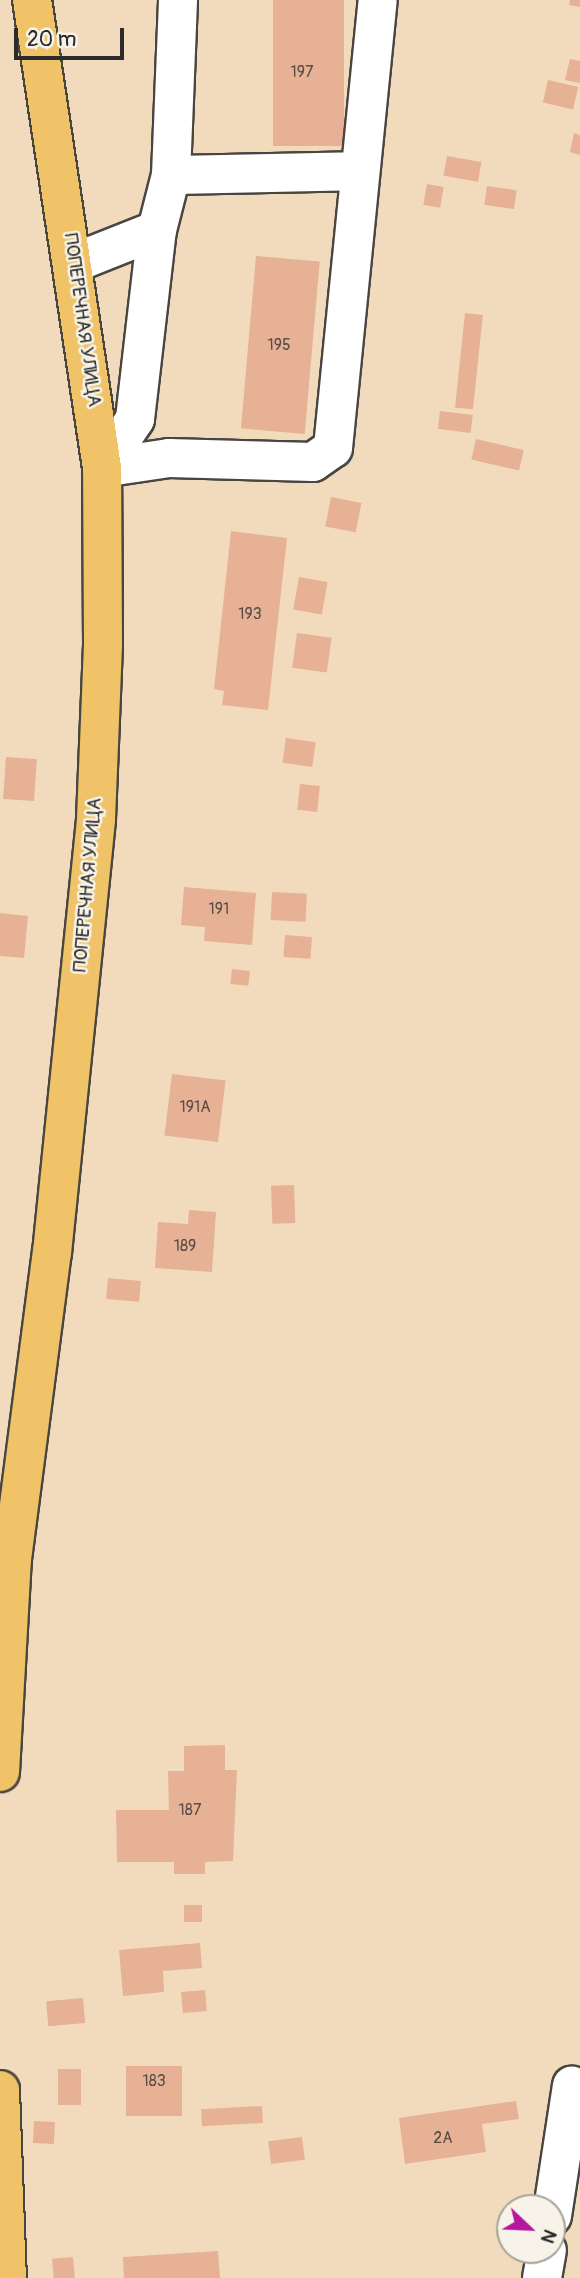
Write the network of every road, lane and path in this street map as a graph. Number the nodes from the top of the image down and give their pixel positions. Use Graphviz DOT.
graph roads {
  1 [pos="32,0"];
  2 [pos="178,0"];
  3 [pos="378,0"];
  4 [pos="359,171"];
  5 [pos="172,175"];
  6 [pos="157,230"];
  7 [pos="74,263"];
  8 [pos="102,468"];
  9 [pos="0,1772"];
  10 [pos="572,2086"];
  11 [pos="0,2090"];
  12 [pos="555,2194"];
  13 [pos="7,2278"];
  1 -- 7 [label="main road, ПОПЕРЕЧНАЯ УЛИЦА"];
  2 -- 5 [label="street"];
  3 -- 4 [label="street"];
  4 -- 5 [label="street"];
  4 -- 8 [label="street"];
  5 -- 6 [label="street"];
  6 -- 7 [label="street"];
  6 -- 8 [label="street"];
  7 -- 8 [label="main road, ПОПЕРЕЧНАЯ УЛИЦА"];
  8 -- 9 [label="main road, ПОПЕРЕЧНАЯ УЛИЦА"];
  10 -- 12 [label="street"];
  11 -- 13 [label="main road"];
}
